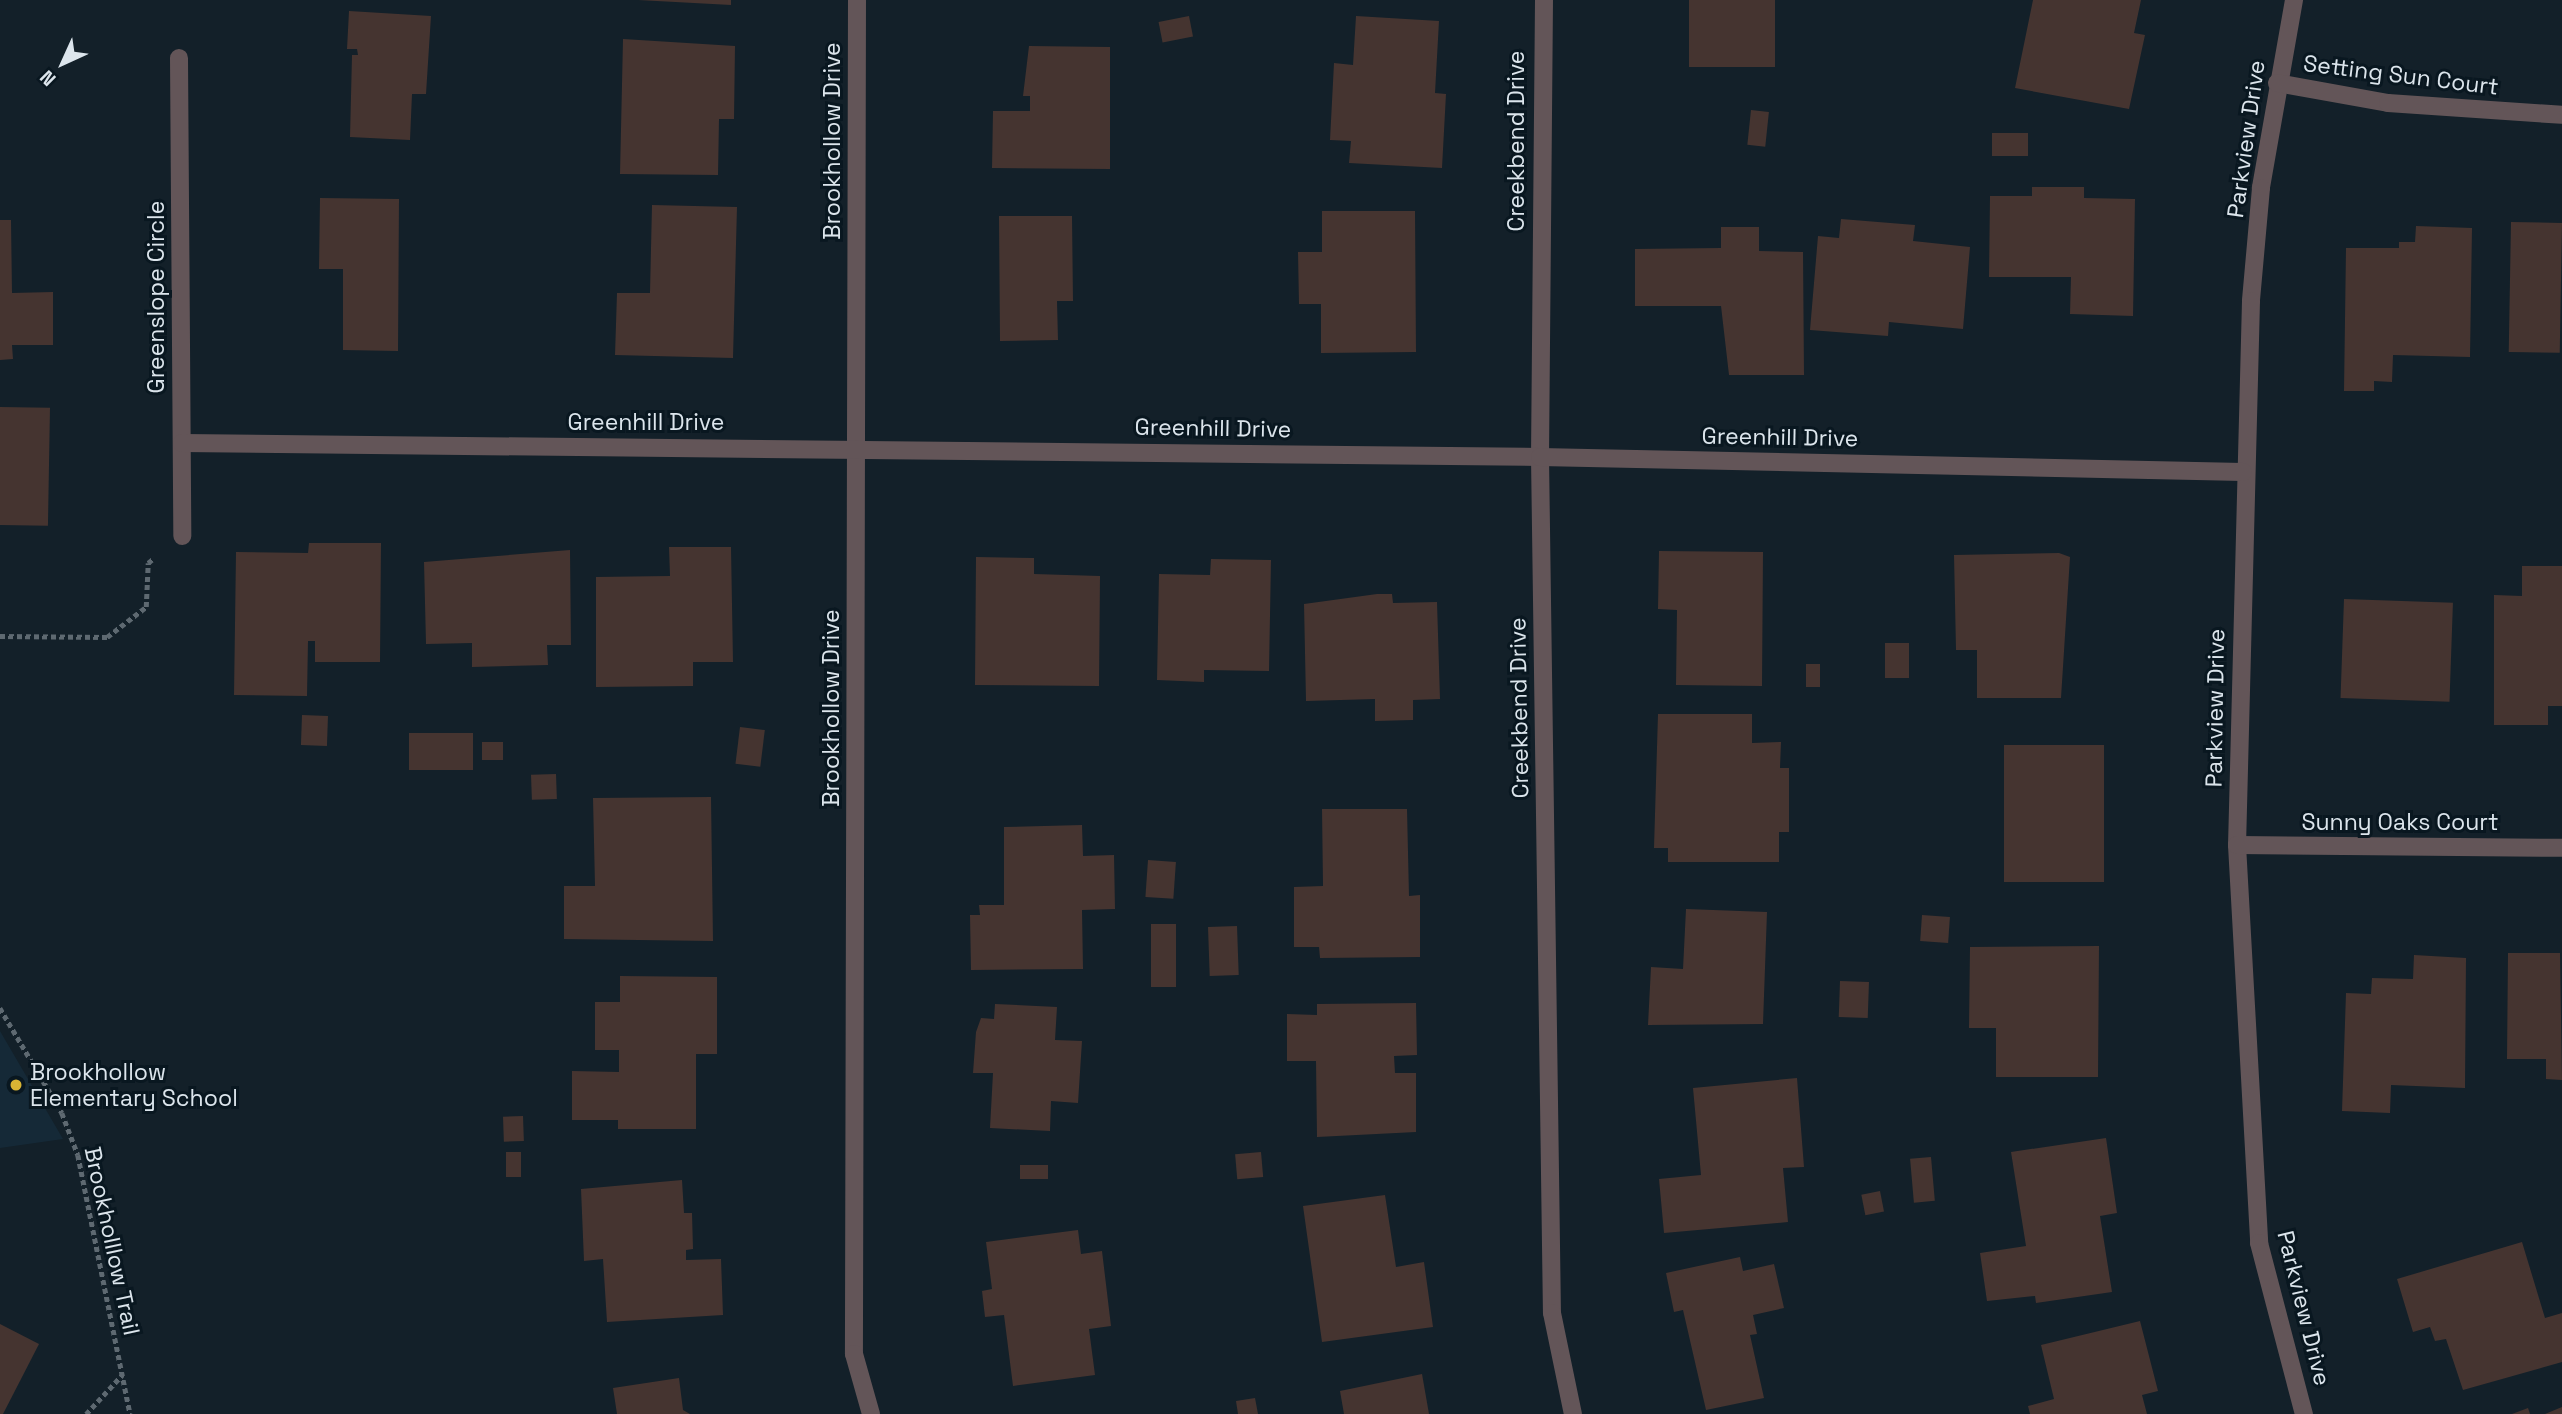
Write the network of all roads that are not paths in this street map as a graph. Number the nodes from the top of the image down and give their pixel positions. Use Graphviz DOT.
graph roads {
  1 [pos="857,0"];
  2 [pos="1544,0"];
  3 [pos="2294,0"];
  4 [pos="179,58"];
  5 [pos="2277,83"];
  6 [pos="2562,115"];
  7 [pos="182,443"];
  8 [pos="856,448"];
  9 [pos="1540,457"];
  10 [pos="2243,472"];
  11 [pos="182,537"];
  12 [pos="2237,845"];
  13 [pos="2562,848"];
  14 [pos="871,1414"];
  15 [pos="1573,1414"];
  16 [pos="2304,1414"];
  1 -- 8 [label="street, Brookhollow Drive"];
  2 -- 9 [label="street, Creekbend Drive"];
  3 -- 5 [label="street, Parkview Drive"];
  4 -- 7 [label="street, Greenslope Circle"];
  5 -- 6 [label="street, Setting Sun Court"];
  5 -- 10 [label="street, Parkview Drive"];
  7 -- 8 [label="street, Greenhill Drive"];
  7 -- 11 [label="street, Greenslope Circle"];
  8 -- 9 [label="street, Greenhill Drive"];
  8 -- 14 [label="street, Brookhollow Drive"];
  9 -- 10 [label="street, Greenhill Drive"];
  9 -- 15 [label="street, Creekbend Drive"];
  10 -- 12 [label="street, Parkview Drive"];
  12 -- 13 [label="street, Sunny Oaks Court"];
  12 -- 16 [label="street, Parkview Drive"];
}
